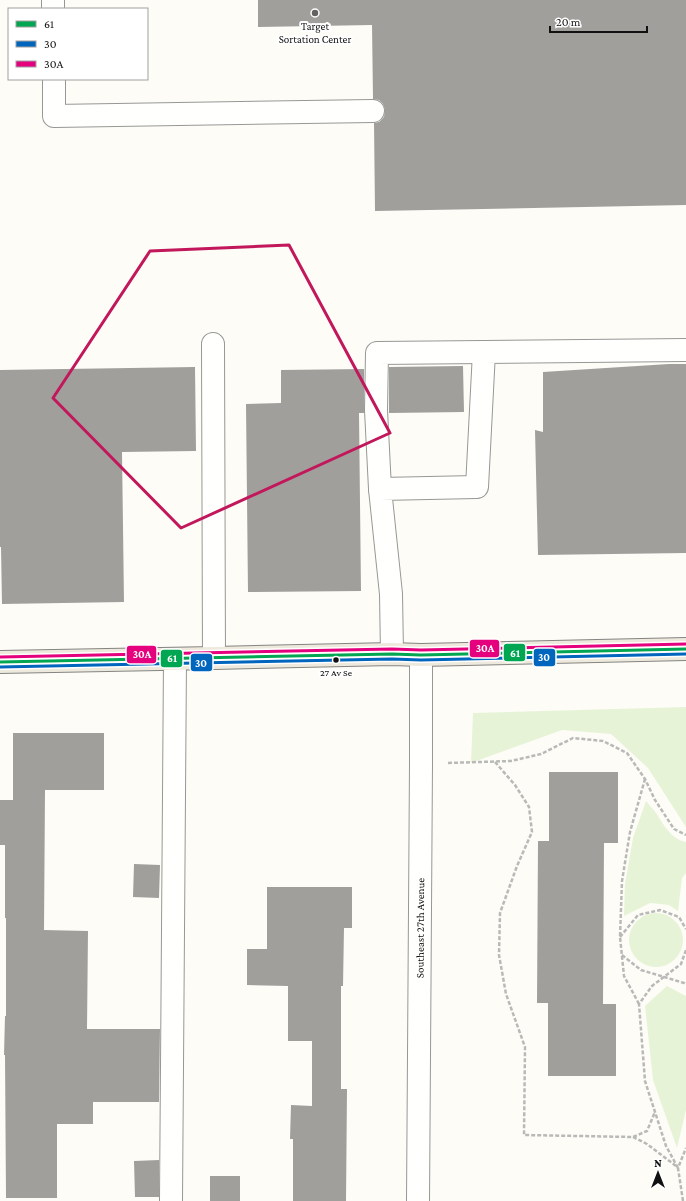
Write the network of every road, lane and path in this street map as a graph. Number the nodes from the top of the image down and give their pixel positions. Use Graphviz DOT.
graph roads {
  1 [pos="54,80"];
  2 [pos="373,111"];
  3 [pos="212,344"];
  4 [pos="686,350"];
  5 [pos="484,352"];
  6 [pos="380,489"];
  7 [pos="686,649"];
  8 [pos="392,654"];
  9 [pos="421,655"];
  10 [pos="214,658"];
  11 [pos="175,659"];
  12 [pos="0,662"];
  13 [pos="422,762"];
  14 [pos="495,762"];
  15 [pos="645,779"];
  16 [pos="686,835"];
  17 [pos="686,929"];
  18 [pos="620,937"];
  19 [pos="686,950"];
  20 [pos="622,955"];
  21 [pos="664,977"];
  22 [pos="686,985"];
  23 [pos="638,1004"];
  24 [pos="655,1112"];
  25 [pos="633,1137"];
  26 [pos="686,1148"];
  27 [pos="678,1168"];
  28 [pos="171,1201"];
  29 [pos="418,1201"];
  30 [pos="683,1201"];
  1 -- 2 [label="street"];
  3 -- 10 [label="street"];
  4 -- 5 [label="street"];
  5 -- 6 [label="street"];
  5 -- 6 [label="street"];
  6 -- 8 [label="street"];
  7 -- 9 [label="main road"];
  8 -- 9 [label="main road"];
  8 -- 10 [label="main road"];
  9 -- 13 [label="street, Southeast 27th Avenue"];
  10 -- 11 [label="main road"];
  11 -- 12 [label="main road"];
  11 -- 28 [label="street"];
  13 -- 14 [label="path"];
  13 -- 29 [label="street, Southeast 27th Avenue"];
  14 -- 15 [label="path"];
  14 -- 25 [label="path"];
  15 -- 16 [label="path"];
  15 -- 18 [label="path"];
  17 -- 18 [label="path"];
  18 -- 20 [label="path"];
  19 -- 21 [label="path"];
  20 -- 21 [label="path"];
  20 -- 23 [label="path"];
  21 -- 22 [label="path"];
  21 -- 23 [label="path"];
  23 -- 24 [label="path"];
  24 -- 25 [label="path"];
  24 -- 27 [label="path"];
  25 -- 27 [label="path"];
  26 -- 27 [label="path"];
  27 -- 30 [label="path"];
}
